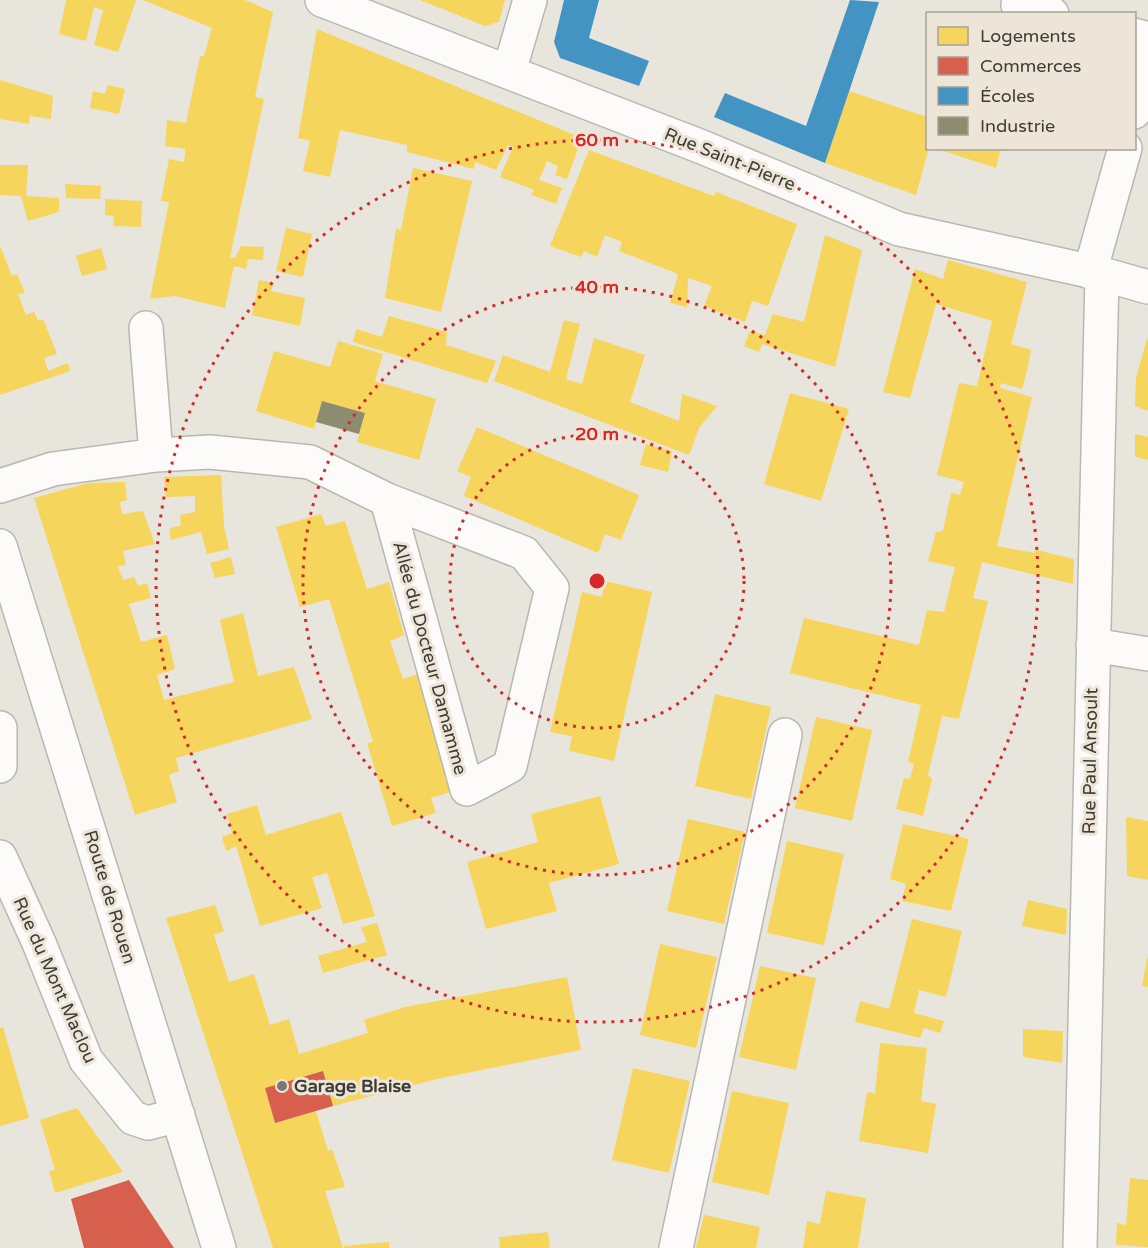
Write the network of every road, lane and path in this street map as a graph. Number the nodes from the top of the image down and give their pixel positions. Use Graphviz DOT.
graph roads {
  1 [pos="322,0"];
  2 [pos="530,0"];
  3 [pos="1018,4"];
  4 [pos="1045,12"];
  5 [pos="1148,64"];
  6 [pos="509,72"];
  7 [pos="1136,105"];
  8 [pos="1125,150"];
  9 [pos="1096,273"];
  10 [pos="1148,287"];
  11 [pos="146,328"];
  12 [pos="156,455"];
  13 [pos="0,486"];
  14 [pos="387,500"];
  15 [pos="0,546"];
  16 [pos="1093,645"];
  17 [pos="1148,654"];
  18 [pos="0,728"];
  19 [pos="785,735"];
  20 [pos="0,766"];
  21 [pos="0,857"];
  22 [pos="178,1115"];
  23 [pos="219,1248"];
  24 [pos="676,1248"];
  25 [pos="1080,1248"];
  1 -- 6 [label="street, Rue Saint-Pierre"];
  2 -- 6 [label="street"];
  3 -- 4 [label="street"];
  5 -- 7 [label="street"];
  6 -- 9 [label="street, Rue Saint-Pierre"];
  8 -- 9 [label="street, Rue Paul Ansoult"];
  9 -- 10 [label="street, Rue Saint-Pierre"];
  9 -- 16 [label="street, Rue Paul Ansoult"];
  11 -- 12 [label="street"];
  12 -- 13 [label="street, Allée du Docteur Damamme"];
  12 -- 14 [label="street, Allée du Docteur Damamme"];
  14 -- 14 [label="street, Allée du Docteur Damamme"];
  15 -- 22 [label="street, Route de Rouen"];
  16 -- 17 [label="street"];
  16 -- 25 [label="street, Rue Paul Ansoult"];
  18 -- 20 [label="street"];
  19 -- 24 [label="street"];
  21 -- 22 [label="street, Rue du Mont Maclou"];
  22 -- 23 [label="street, Route de Rouen"];
}
